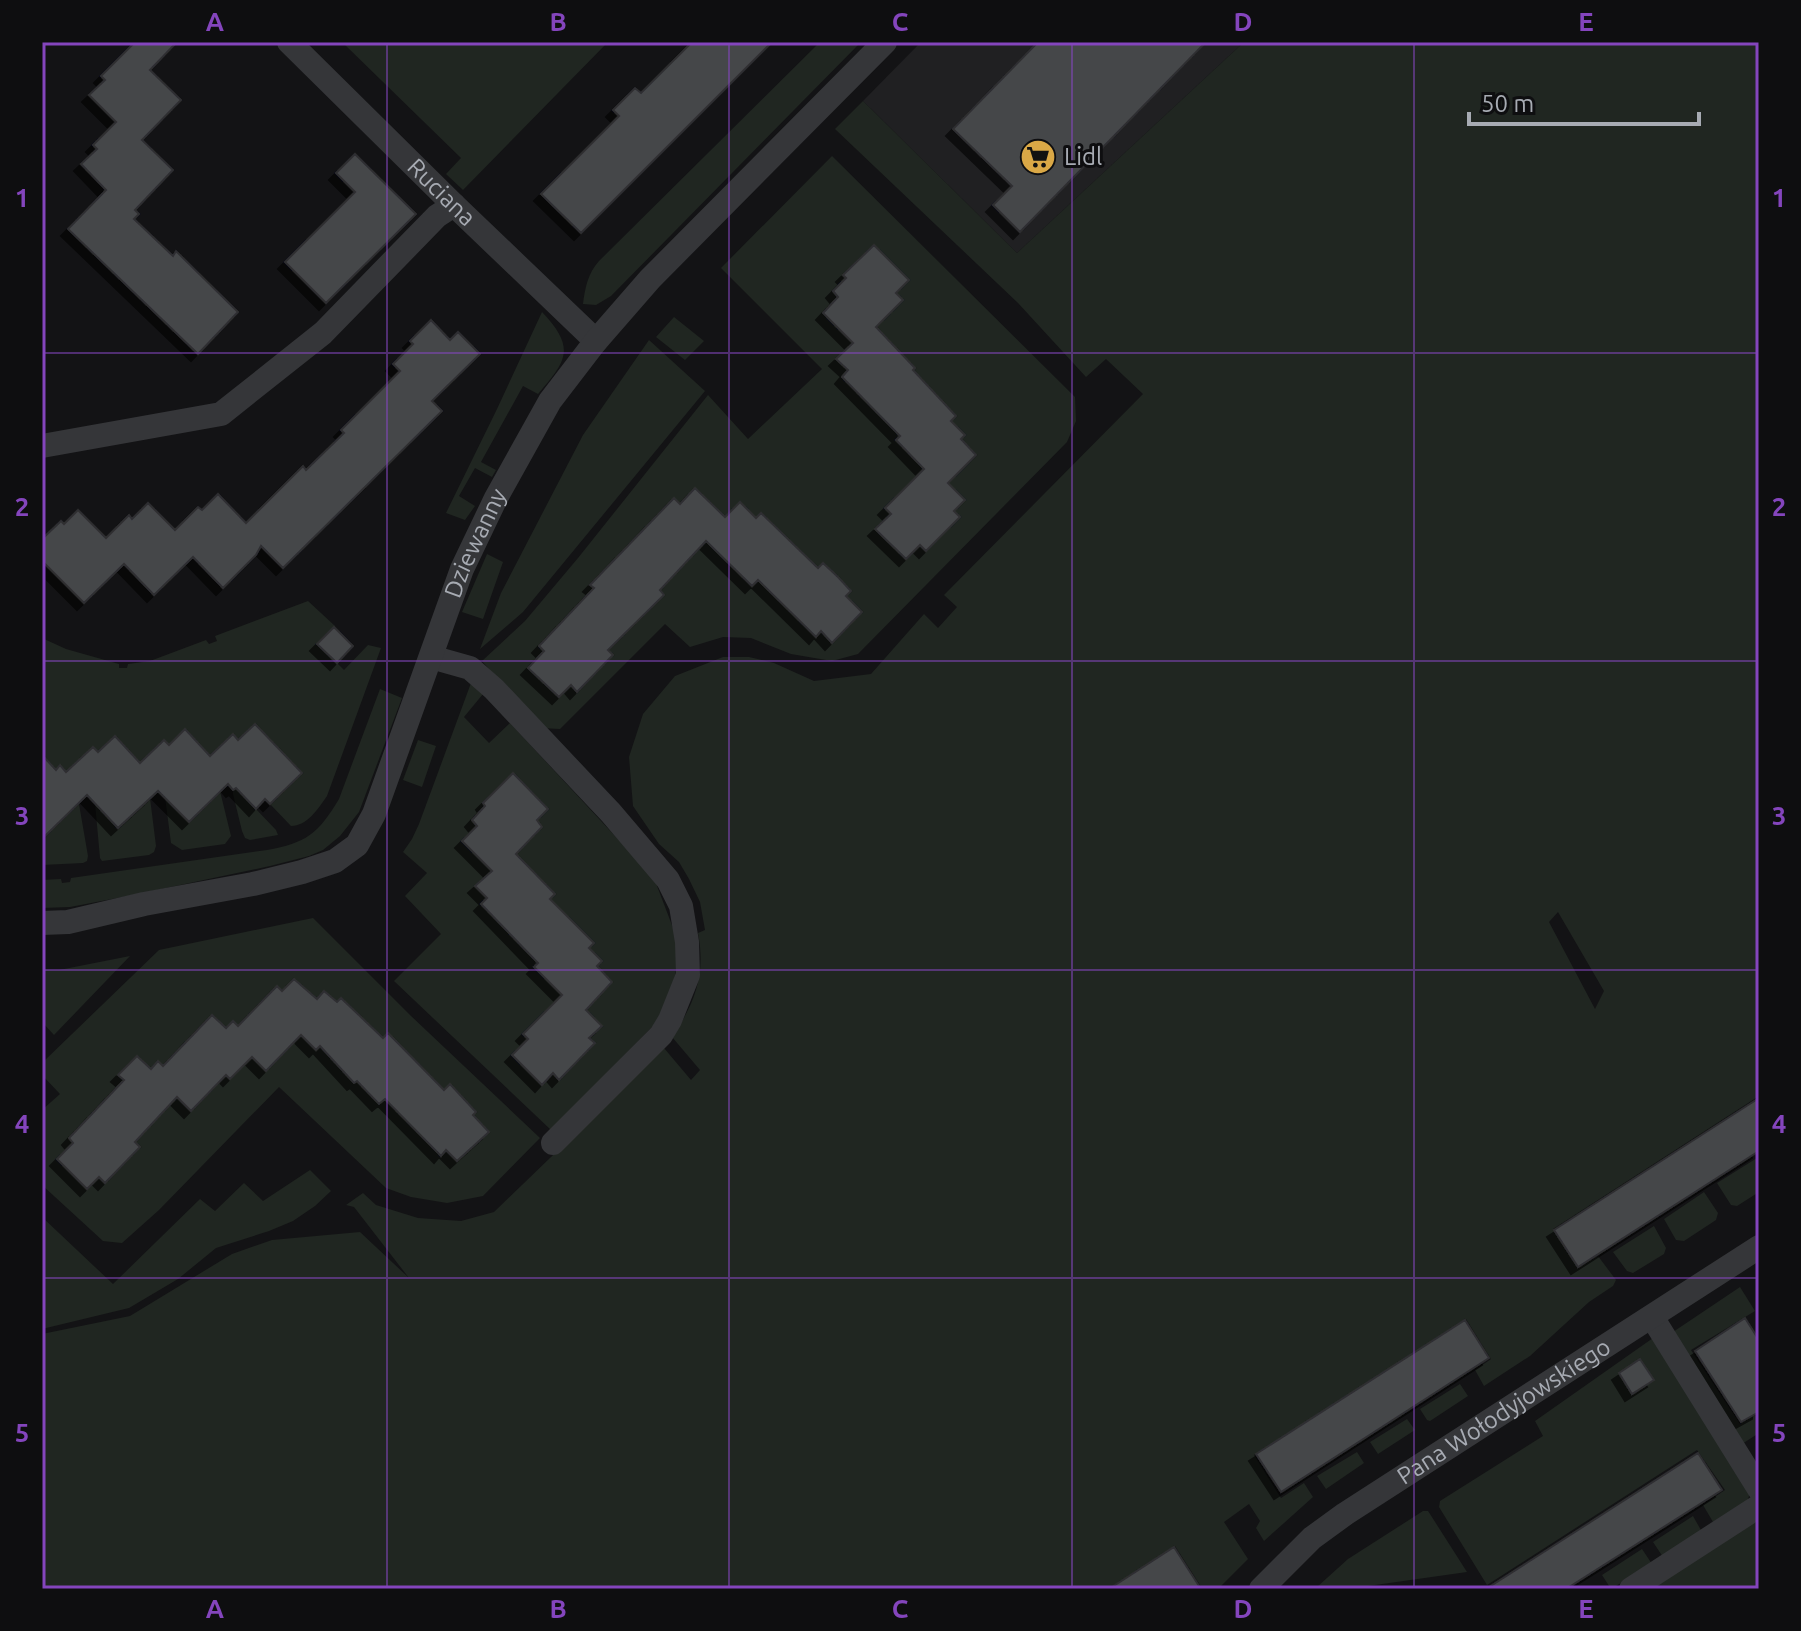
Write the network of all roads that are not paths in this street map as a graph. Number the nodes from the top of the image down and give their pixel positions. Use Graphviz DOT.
graph roads {
  1 [pos="289,42"];
  2 [pos="885,42"];
  3 [pos="454,205"];
  4 [pos="596,341"];
  5 [pos="42,446"];
  6 [pos="431,657"];
  7 [pos="42,923"];
  8 [pos="553,1143"];
  9 [pos="1759,1247"];
  10 [pos="1652,1317"];
  11 [pos="1759,1489"];
  12 [pos="1759,1506"];
  13 [pos="1261,1589"];
  14 [pos="1631,1589"];
  1 -- 3 [label="street, Ruciana"];
  2 -- 4 [label="street, Dziewanny"];
  3 -- 4 [label="street, Ruciana"];
  3 -- 5 [label="street"];
  4 -- 6 [label="street, Dziewanny"];
  6 -- 7 [label="street, Dziewanny"];
  6 -- 8 [label="street"];
  9 -- 10 [label="street, Pana Wołodyjowskiego"];
  10 -- 11 [label="street"];
  10 -- 13 [label="street, Pana Wołodyjowskiego"];
  12 -- 14 [label="street"];
}
